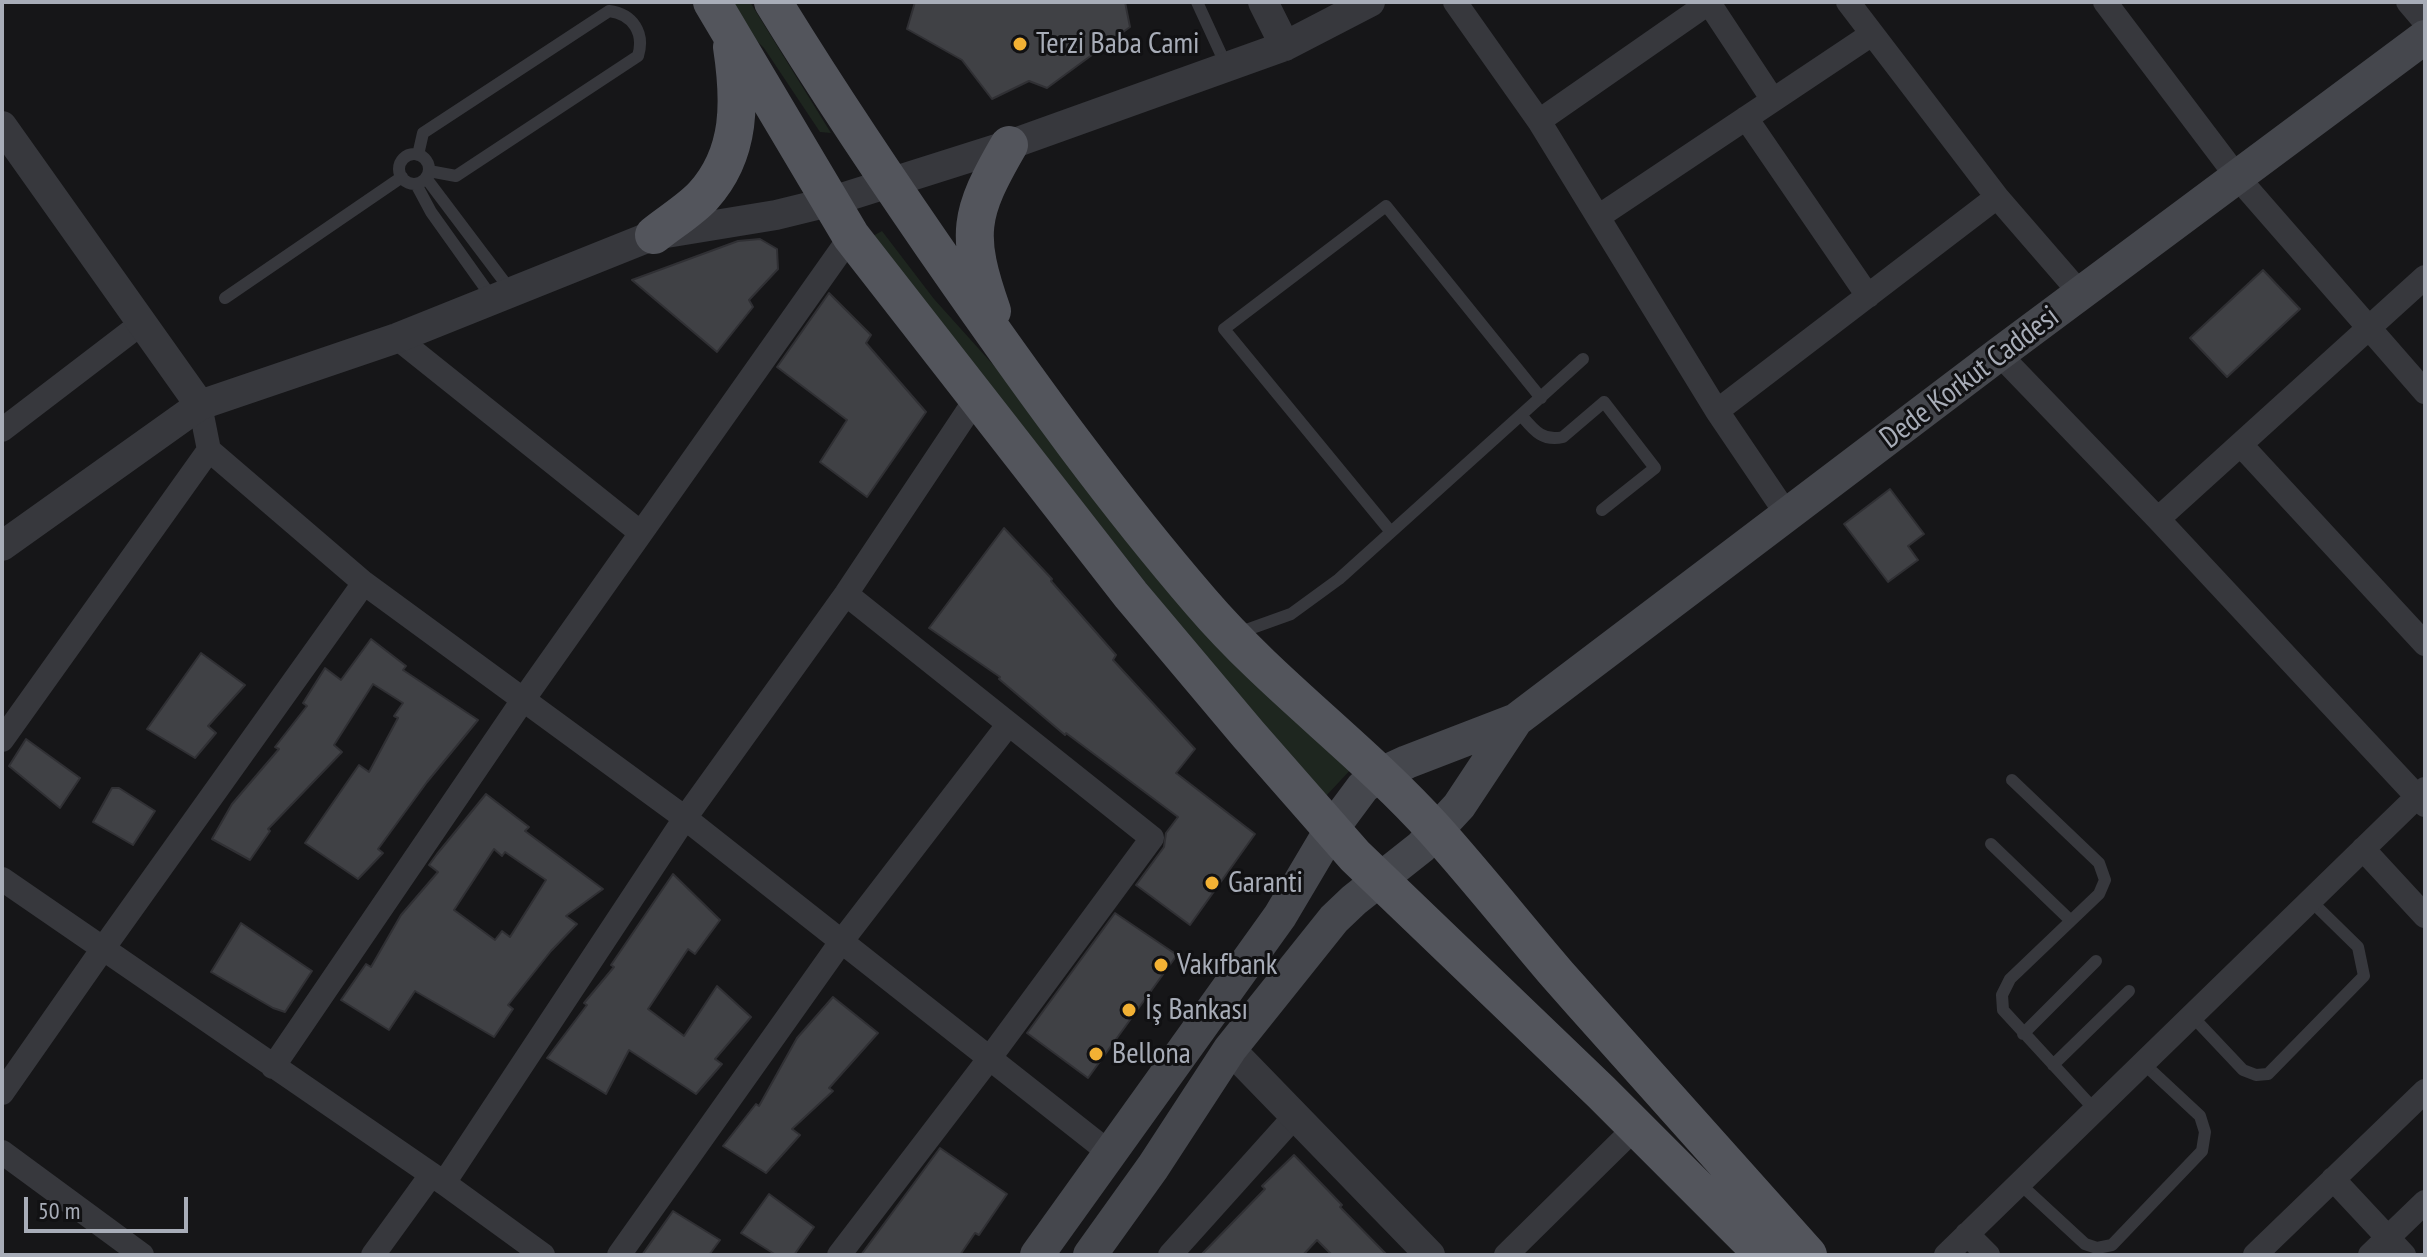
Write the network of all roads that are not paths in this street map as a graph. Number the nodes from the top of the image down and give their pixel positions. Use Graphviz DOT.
graph roads {
  1 [pos="773,2"];
  2 [pos="1197,2"];
  3 [pos="1263,2"];
  4 [pos="1370,2"];
  5 [pos="1455,2"];
  6 [pos="1709,2"];
  7 [pos="1848,2"];
  8 [pos="2105,2"];
  9 [pos="2408,2"];
  10 [pos="721,17"];
  11 [pos="2425,22"];
  12 [pos="1872,34"];
  13 [pos="2425,37"];
  14 [pos="1285,46"];
  15 [pos="1227,68"];
  16 [pos="1773,100"];
  17 [pos="1746,118"];
  18 [pos="1539,121"];
  19 [pos="2,126"];
  20 [pos="1009,145"];
  21 [pos="418,155"];
  22 [pos="402,177"];
  23 [pos="423,178"];
  24 [pos="2238,178"];
  25 [pos="890,184"];
  26 [pos="1997,197"];
  27 [pos="829,202"];
  28 [pos="1598,217"];
  29 [pos="654,235"];
  30 [pos="851,236"];
  31 [pos="2425,277"];
  32 [pos="2081,294"];
  33 [pos="502,296"];
  34 [pos="1868,296"];
  35 [pos="225,298"];
  36 [pos="142,323"];
  37 [pos="2369,329"];
  38 [pos="397,338"];
  39 [pos="1006,351"];
  40 [pos="1999,354"];
  41 [pos="1583,359"];
  42 [pos="2425,392"];
  43 [pos="1541,398"];
  44 [pos="976,399"];
  45 [pos="200,405"];
  46 [pos="1717,411"];
  47 [pos="1521,415"];
  48 [pos="2,430"];
  49 [pos="2241,445"];
  50 [pos="209,450"];
  51 [pos="1602,510"];
  52 [pos="1788,516"];
  53 [pos="2158,519"];
  54 [pos="1391,532"];
  55 [pos="641,533"];
  56 [pos="2,546"];
  57 [pos="364,583"];
  58 [pos="846,594"];
  59 [pos="1231,637"];
  60 [pos="2425,644"];
  61 [pos="523,700"];
  62 [pos="1516,720"];
  63 [pos="1008,725"];
  64 [pos="2,740"];
  65 [pos="1381,774"];
  66 [pos="2012,780"];
  67 [pos="2422,797"];
  68 [pos="685,818"];
  69 [pos="1331,830"];
  70 [pos="1436,831"];
  71 [pos="1991,844"];
  72 [pos="2363,849"];
  73 [pos="2,879"];
  74 [pos="1380,880"];
  75 [pos="2310,900"];
  76 [pos="2425,916"];
  77 [pos="2070,920"];
  78 [pos="841,942"];
  79 [pos="102,950"];
  80 [pos="2096,961"];
  81 [pos="2129,991"];
  82 [pos="2192,1016"];
  83 [pos="2023,1034"];
  84 [pos="1230,1049"];
  85 [pos="989,1059"];
  86 [pos="2143,1063"];
  87 [pos="2053,1065"];
  88 [pos="273,1067"];
  89 [pos="2425,1091"];
  90 [pos="2,1093"];
  91 [pos="2095,1110"];
  92 [pos="1295,1116"];
  93 [pos="1636,1127"];
  94 [pos="2,1152"];
  95 [pos="1111,1154"];
  96 [pos="438,1179"];
  97 [pos="2333,1179"];
  98 [pos="2020,1184"];
  99 [pos="2425,1202"];
  100 [pos="1967,1234"];
  101 [pos="2396,1246"];
  102 [pos="142,1255"];
  103 [pos="373,1255"];
  104 [pos="543,1255"];
  105 [pos="619,1255"];
  106 [pos="839,1255"];
  107 [pos="1037,1255"];
  108 [pos="1090,1255"];
  109 [pos="1170,1255"];
  110 [pos="1430,1255"];
  111 [pos="1506,1255"];
  112 [pos="1764,1255"];
  113 [pos="1808,1255"];
  114 [pos="1946,1255"];
  115 [pos="1988,1255"];
  116 [pos="2255,1255"];
  117 [pos="2370,1255"];
  1 -- 25 [label="main road"];
  2 -- 15 [label="lane"];
  3 -- 14 [label="street"];
  4 -- 14 [label="street"];
  5 -- 18 [label="street"];
  6 -- 16 [label="street"];
  6 -- 18 [label="street"];
  7 -- 12 [label="street"];
  8 -- 24 [label="street"];
  9 -- 11 [label="street"];
  10 -- 27 [label="main road"];
  10 -- 29 [label="main road"];
  12 -- 16 [label="street"];
  12 -- 26 [label="street"];
  13 -- 24 [label="main road, Dede Korkut Caddesi"];
  14 -- 15 [label="street"];
  15 -- 20 [label="street"];
  16 -- 17 [label="street"];
  17 -- 28 [label="street"];
  17 -- 34 [label="street"];
  18 -- 28 [label="street"];
  19 -- 36 [label="street"];
  20 -- 25 [label="street"];
  20 -- 39 [label="main road"];
  21 -- 22 [label="lane"];
  21 -- 23 [label="lane"];
  21 -- 23 [label="lane"];
  22 -- 23 [label="lane"];
  22 -- 35 [label="lane"];
  23 -- 33 [label="lane"];
  23 -- 33 [label="lane"];
  24 -- 32 [label="main road, Dede Korkut Caddesi"];
  24 -- 37 [label="street"];
  25 -- 27 [label="street"];
  25 -- 39 [label="main road"];
  26 -- 32 [label="street"];
  26 -- 34 [label="street"];
  27 -- 29 [label="street"];
  27 -- 30 [label="main road"];
  28 -- 46 [label="street"];
  29 -- 33 [label="street"];
  30 -- 44 [label="main road"];
  30 -- 55 [label="street"];
  31 -- 37 [label="street"];
  32 -- 40 [label="main road, Dede Korkut Caddesi"];
  33 -- 38 [label="street"];
  34 -- 46 [label="street"];
  36 -- 45 [label="street"];
  36 -- 48 [label="street"];
  37 -- 42 [label="street"];
  37 -- 49 [label="street"];
  38 -- 45 [label="street"];
  38 -- 55 [label="street"];
  39 -- 59 [label="main road"];
  40 -- 52 [label="main road, Dede Korkut Caddesi"];
  40 -- 53 [label="street"];
  41 -- 43 [label="lane"];
  43 -- 47 [label="lane"];
  43 -- 54 [label="lane"];
  44 -- 58 [label="street"];
  44 -- 69 [label="main road"];
  45 -- 50 [label="street"];
  45 -- 56 [label="street"];
  46 -- 52 [label="street"];
  47 -- 51 [label="lane"];
  47 -- 54 [label="lane"];
  49 -- 53 [label="street"];
  49 -- 60 [label="street"];
  50 -- 57 [label="street"];
  50 -- 64 [label="street"];
  52 -- 62 [label="main road, Dede Korkut Caddesi"];
  53 -- 67 [label="street"];
  54 -- 59 [label="lane"];
  55 -- 61 [label="street"];
  57 -- 61 [label="street"];
  57 -- 79 [label="street"];
  58 -- 63 [label="street"];
  58 -- 68 [label="street"];
  59 -- 65 [label="main road"];
  61 -- 68 [label="street"];
  61 -- 88 [label="street"];
  62 -- 65 [label="main road, Dede Korkut Caddesi"];
  62 -- 70 [label="main road, Dede Korkut Caddesi"];
  63 -- 78 [label="street"];
  63 -- 85 [label="street"];
  65 -- 69 [label="main road, Dede Korkut Caddesi"];
  65 -- 70 [label="main road"];
  66 -- 77 [label="lane"];
  67 -- 72 [label="street"];
  68 -- 78 [label="street"];
  68 -- 96 [label="street"];
  69 -- 74 [label="main road"];
  69 -- 95 [label="main road, Dede Korkut Caddesi"];
  70 -- 74 [label="main road, Dede Korkut Caddesi"];
  70 -- 113 [label="main road"];
  71 -- 77 [label="lane"];
  72 -- 75 [label="street"];
  72 -- 76 [label="street"];
  73 -- 79 [label="street"];
  74 -- 84 [label="main road, Dede Korkut Caddesi"];
  74 -- 93 [label="main road"];
  75 -- 82 [label="street"];
  75 -- 82 [label="lane"];
  77 -- 83 [label="lane"];
  78 -- 85 [label="street"];
  78 -- 105 [label="street"];
  79 -- 88 [label="street"];
  79 -- 90 [label="street"];
  80 -- 83 [label="lane"];
  81 -- 87 [label="lane"];
  82 -- 86 [label="street"];
  83 -- 87 [label="lane"];
  84 -- 92 [label="street"];
  84 -- 108 [label="main road, Dede Korkut Caddesi"];
  85 -- 95 [label="street"];
  85 -- 106 [label="street"];
  86 -- 91 [label="street"];
  86 -- 98 [label="lane"];
  87 -- 91 [label="lane"];
  88 -- 96 [label="street"];
  89 -- 97 [label="street"];
  91 -- 98 [label="street"];
  92 -- 109 [label="street"];
  92 -- 110 [label="street"];
  93 -- 111 [label="street"];
  93 -- 112 [label="main road"];
  94 -- 102 [label="street"];
  95 -- 107 [label="main road, Dede Korkut Caddesi"];
  96 -- 103 [label="street"];
  96 -- 104 [label="street"];
  97 -- 101 [label="street"];
  97 -- 116 [label="street"];
  98 -- 100 [label="street"];
  99 -- 101 [label="street"];
  100 -- 114 [label="street"];
  100 -- 115 [label="street"];
  101 -- 117 [label="street"];
}
